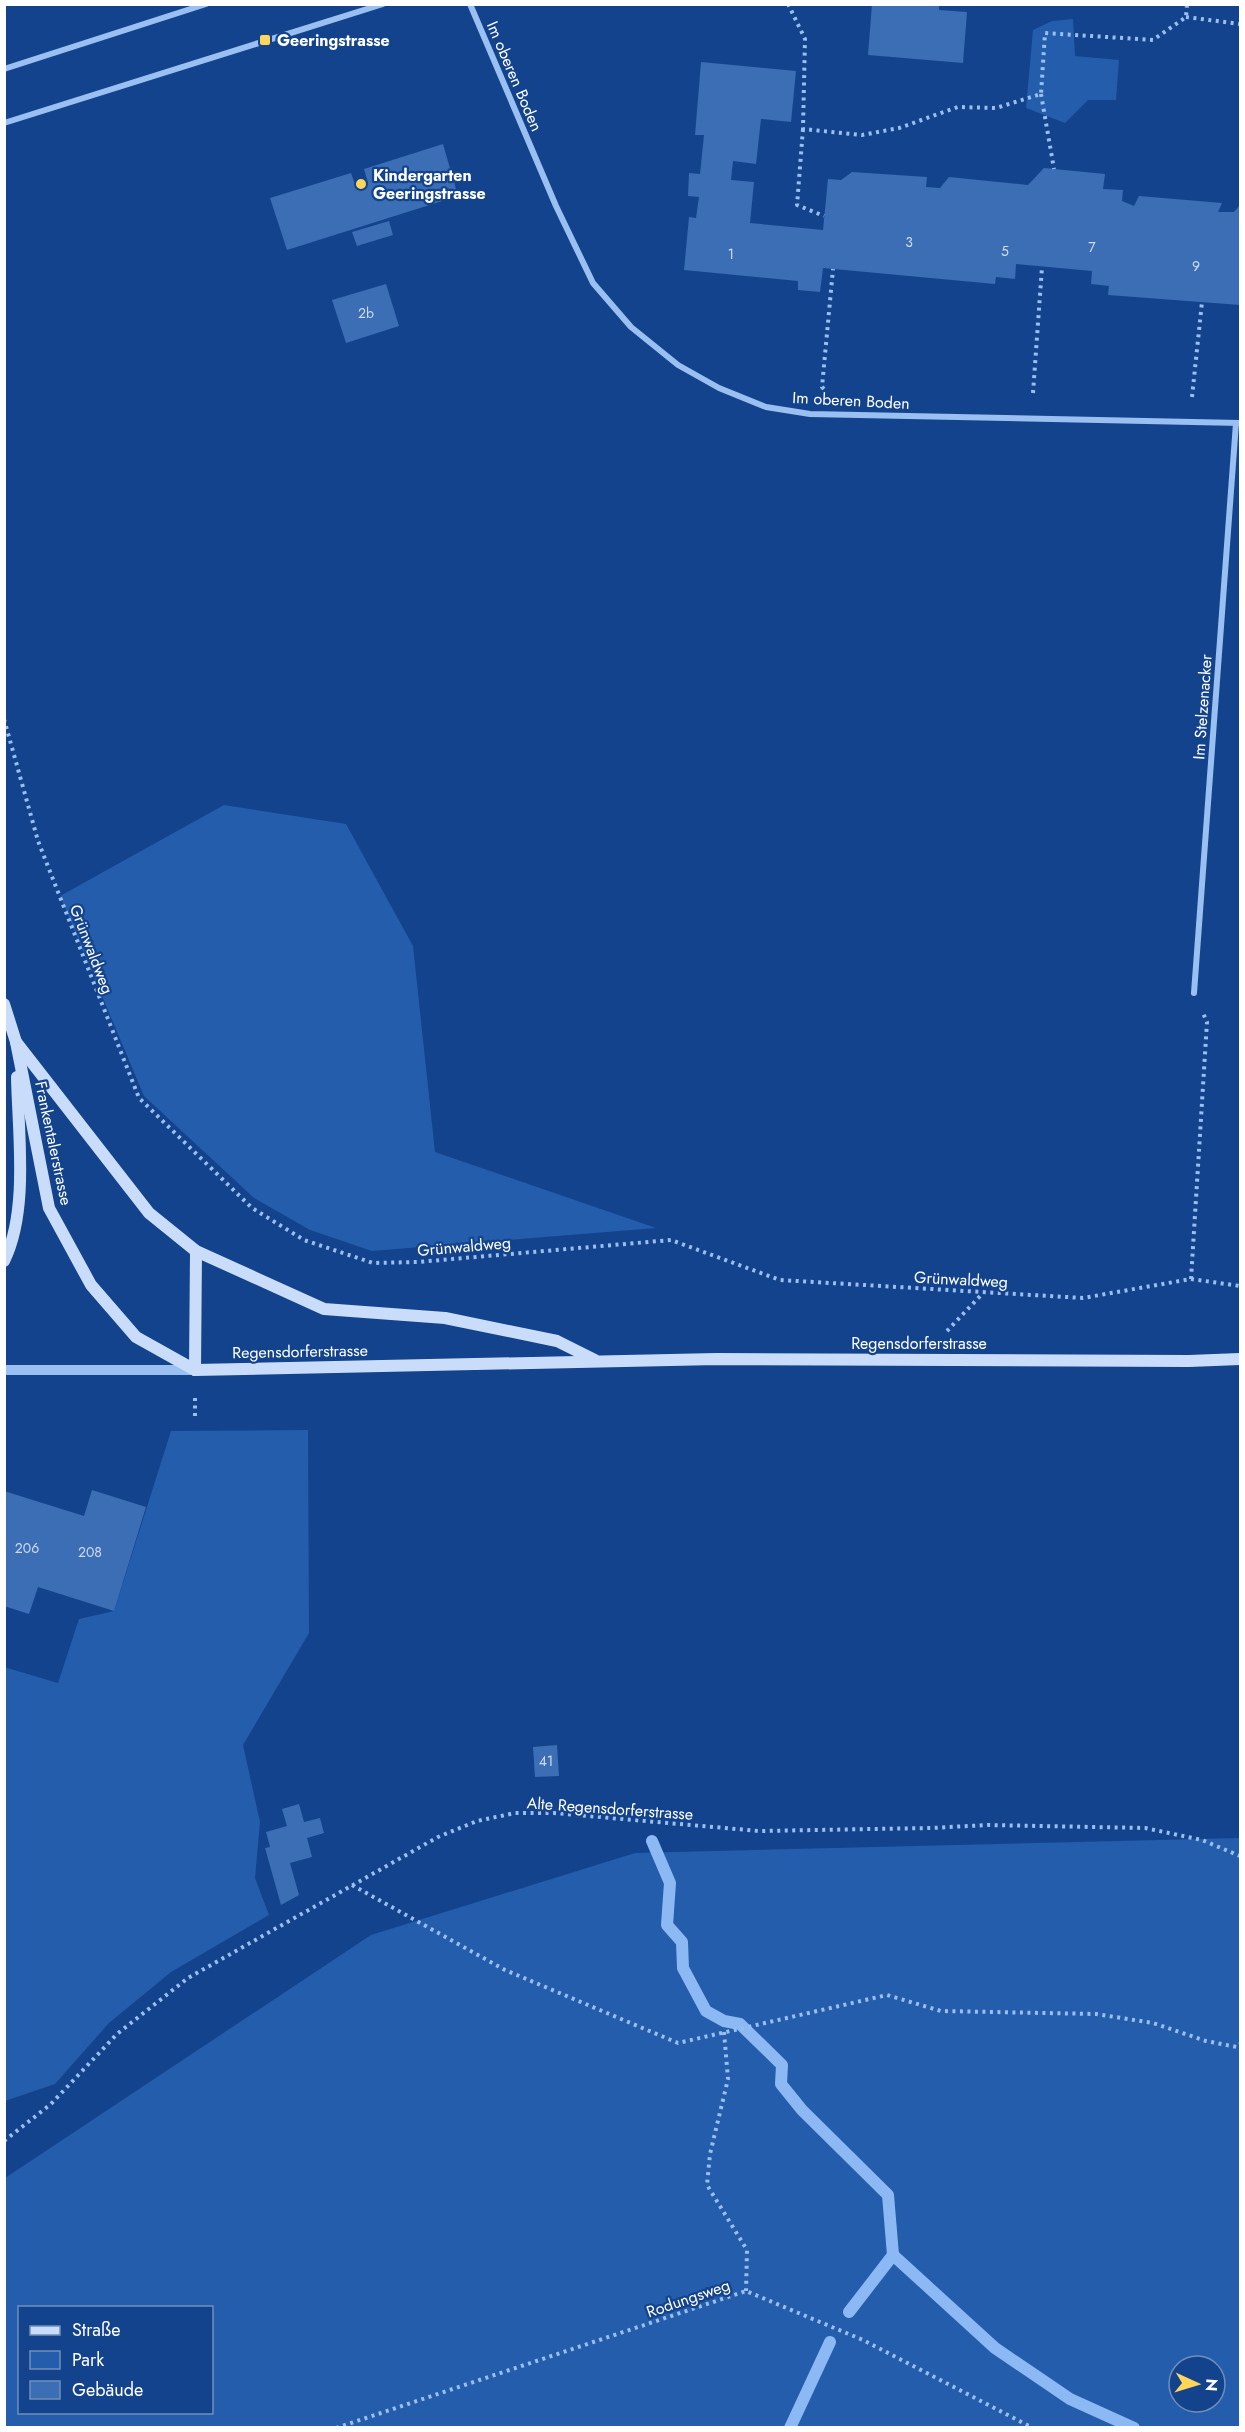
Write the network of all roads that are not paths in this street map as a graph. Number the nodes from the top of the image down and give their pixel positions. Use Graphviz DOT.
graph roads {
  1 [pos="206,4"];
  2 [pos="383,4"];
  3 [pos="470,4"];
  4 [pos="4,69"];
  5 [pos="4,123"];
  6 [pos="1238,423"];
  7 [pos="1194,993"];
  8 [pos="4,1004"];
  9 [pos="16,1042"];
  10 [pos="196,1251"];
  11 [pos="4,1261"];
  12 [pos="1240,1359"];
  13 [pos="596,1361"];
  14 [pos="4,1370"];
  15 [pos="195,1370"];
  1 -- 4 [label="street"];
  2 -- 5 [label="street"];
  3 -- 6 [label="street, Im oberen Boden"];
  6 -- 7 [label="street, Im Stelzenacker"];
  8 -- 9 [label="main road, Frankentalerstrasse"];
  9 -- 10 [label="main road, Frankentalerstrasse"];
  9 -- 11 [label="main road"];
  9 -- 15 [label="main road, Frankentalerstrasse"];
  10 -- 13 [label="main road, Regensdorferstrasse"];
  10 -- 15 [label="main road"];
  12 -- 13 [label="main road, Regensdorferstrasse"];
  13 -- 15 [label="main road, Regensdorferstrasse"];
  14 -- 15 [label="street, Regensdorferstrasse"];
}
